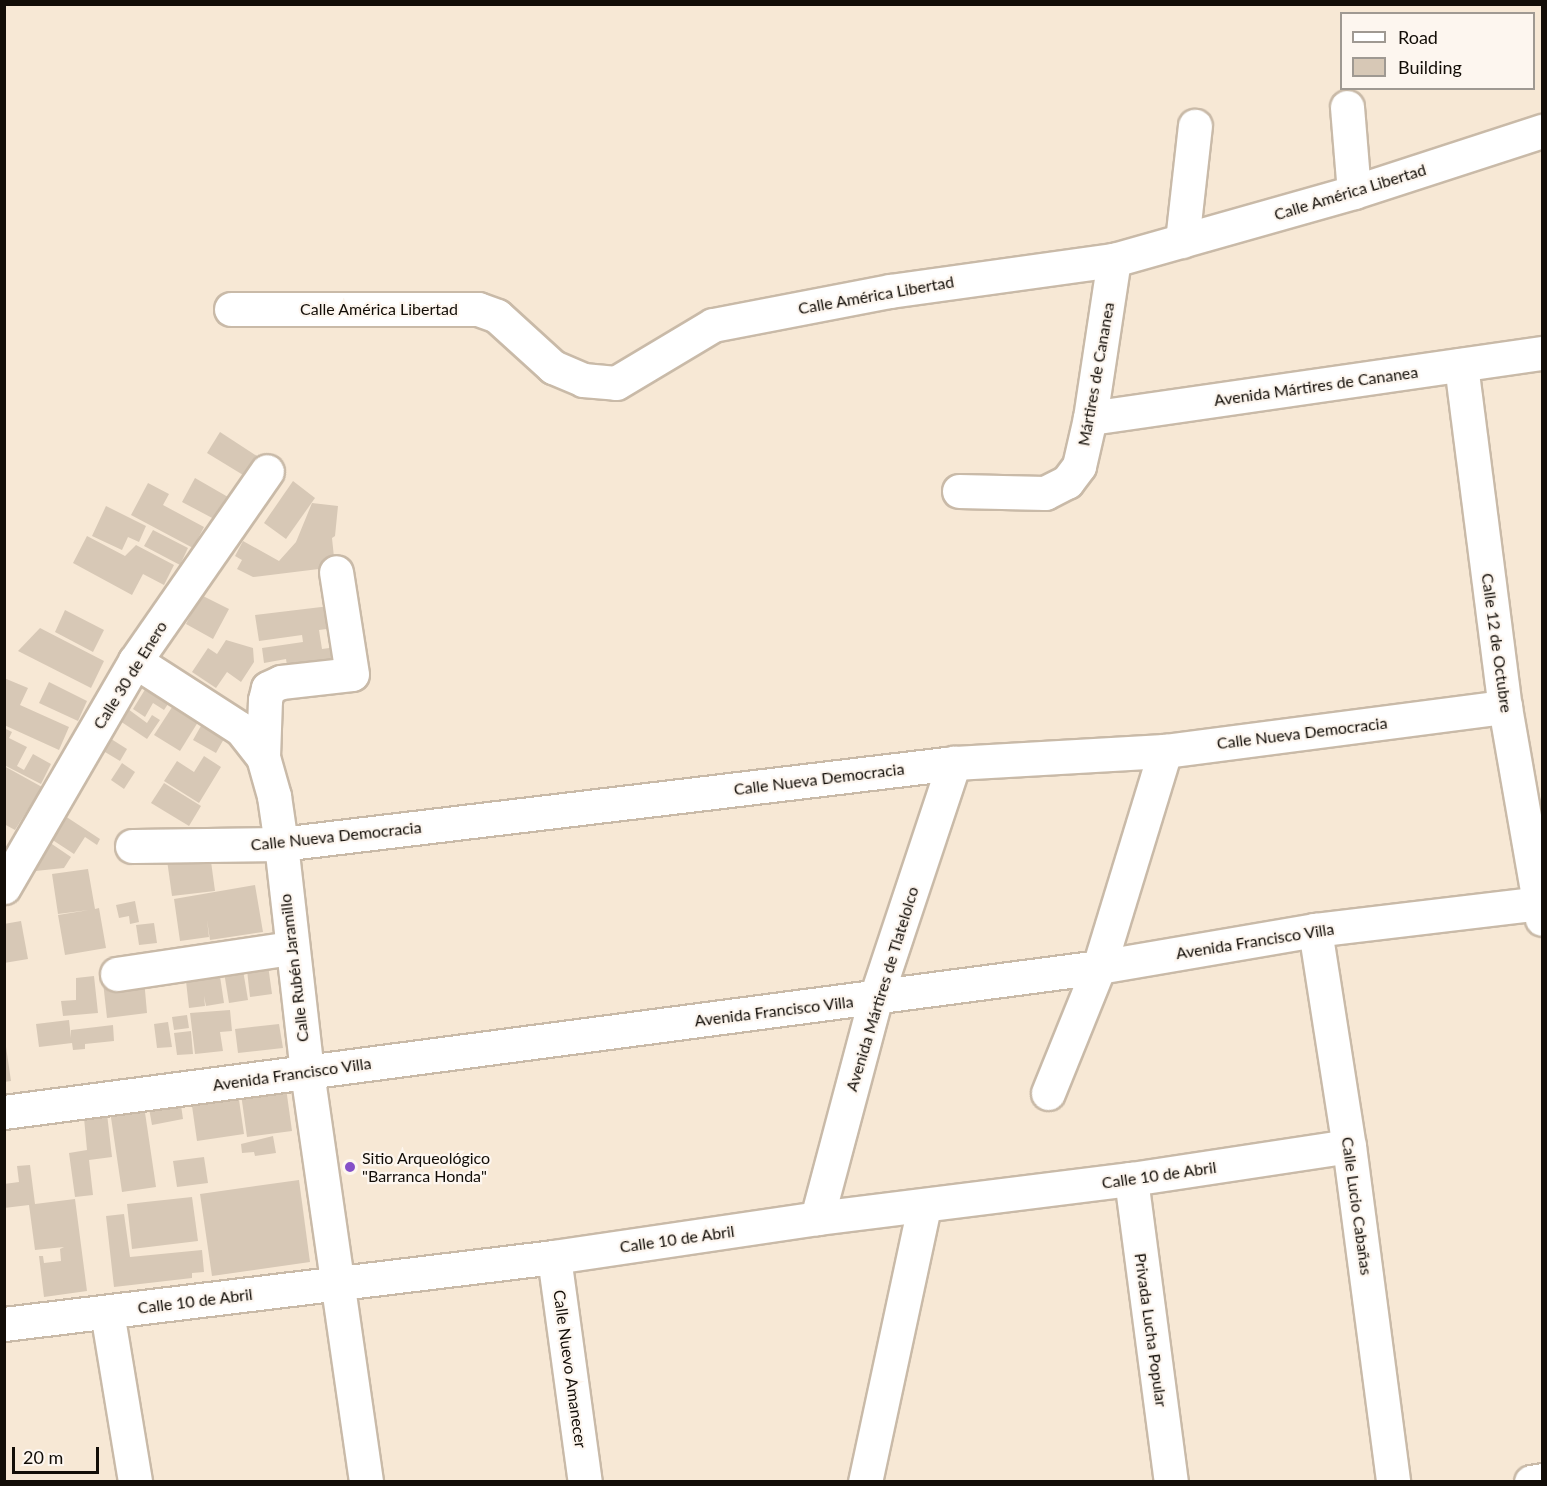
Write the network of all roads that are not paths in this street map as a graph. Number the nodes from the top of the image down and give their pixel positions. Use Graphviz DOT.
graph roads {
  1 [pos="1347,107"];
  2 [pos="1195,126"];
  3 [pos="1542,131"];
  4 [pos="1354,192"];
  5 [pos="1182,241"];
  6 [pos="1114,260"];
  7 [pos="231,309"];
  8 [pos="1542,353"];
  9 [pos="1461,365"];
  10 [pos="1090,418"];
  11 [pos="267,471"];
  12 [pos="959,491"];
  13 [pos="336,572"];
  14 [pos="135,661"];
  15 [pos="1505,707"];
  16 [pos="1165,751"];
  17 [pos="263,757"];
  18 [pos="954,763"];
  19 [pos="281,844"];
  20 [pos="132,846"];
  21 [pos="4,888"];
  22 [pos="1542,908"];
  23 [pos="1315,930"];
  24 [pos="291,948"];
  25 [pos="1100,967"];
  26 [pos="117,974"];
  27 [pos="876,998"];
  28 [pos="307,1072"];
  29 [pos="1048,1093"];
  30 [pos="4,1113"];
  31 [pos="1349,1146"];
  32 [pos="1131,1179"];
  33 [pos="924,1206"];
  34 [pos="817,1218"];
  35 [pos="554,1257"];
  36 [pos="338,1285"];
  37 [pos="107,1311"];
  38 [pos="4,1324"];
  39 [pos="1542,1480"];
  40 [pos="135,1482"];
  41 [pos="366,1482"];
  42 [pos="585,1482"];
  43 [pos="865,1482"];
  44 [pos="1171,1482"];
  45 [pos="1393,1482"];
  46 [pos="1531,1482"];
  1 -- 4 [label="street"];
  2 -- 5 [label="street"];
  3 -- 4 [label="street, Calle América Libertad"];
  4 -- 5 [label="street, Calle América Libertad"];
  5 -- 6 [label="street, Calle América Libertad"];
  6 -- 7 [label="street, Calle América Libertad"];
  6 -- 10 [label="street, Mártires de Cananea"];
  8 -- 9 [label="street, Avenida Mártires de Cananea"];
  9 -- 10 [label="street, Avenida Mártires de Cananea"];
  9 -- 15 [label="street, Calle 12 de Octubre"];
  10 -- 12 [label="street, Mártires de Cananea"];
  11 -- 14 [label="street, Calle 30 de Enero"];
  13 -- 17 [label="street"];
  14 -- 17 [label="street, Calle Rubén Jaramillo"];
  14 -- 21 [label="street, Calle 30 de Enero"];
  15 -- 16 [label="street, Calle Nueva Democracia"];
  15 -- 22 [label="street, Calle 12 de Octubre"];
  16 -- 18 [label="street, Calle Nueva Democracia"];
  16 -- 25 [label="street"];
  17 -- 19 [label="street, Calle Rubén Jaramillo"];
  18 -- 19 [label="street, Calle Nueva Democracia"];
  18 -- 27 [label="street, Avenida Mártires de Tlatelolco"];
  19 -- 20 [label="street, Calle Nueva Democracia"];
  19 -- 24 [label="street, Calle Rubén Jaramillo"];
  22 -- 23 [label="street, Avenida Francisco Villa"];
  23 -- 25 [label="street, Avenida Francisco Villa"];
  23 -- 31 [label="street, Calle Lucio Cabañas"];
  24 -- 26 [label="street"];
  24 -- 28 [label="street, Calle Rubén Jaramillo"];
  25 -- 27 [label="street, Avenida Francisco Villa"];
  25 -- 29 [label="street"];
  27 -- 28 [label="street, Avenida Francisco Villa"];
  27 -- 34 [label="street, Avenida Mártires de Tlatelolco"];
  28 -- 30 [label="street, Avenida Francisco Villa"];
  28 -- 36 [label="street, Calle Rubén Jaramillo"];
  31 -- 32 [label="street, Calle 10 de Abril"];
  31 -- 45 [label="street, Calle Lucio Cabañas"];
  32 -- 33 [label="street, Calle 10 de Abril"];
  32 -- 44 [label="street, Privada Lucha Popular"];
  33 -- 34 [label="street, Calle 10 de Abril"];
  33 -- 43 [label="street"];
  34 -- 35 [label="street, Calle 10 de Abril"];
  35 -- 36 [label="street, Calle 10 de Abril"];
  35 -- 42 [label="street, Calle Nuevo Amanecer"];
  36 -- 37 [label="street, Calle 10 de Abril"];
  36 -- 41 [label="street, Calle Rubén Jaramillo"];
  37 -- 38 [label="street, Calle 10 de Abril"];
  37 -- 40 [label="street"];
  39 -- 46 [label="street"];
}
